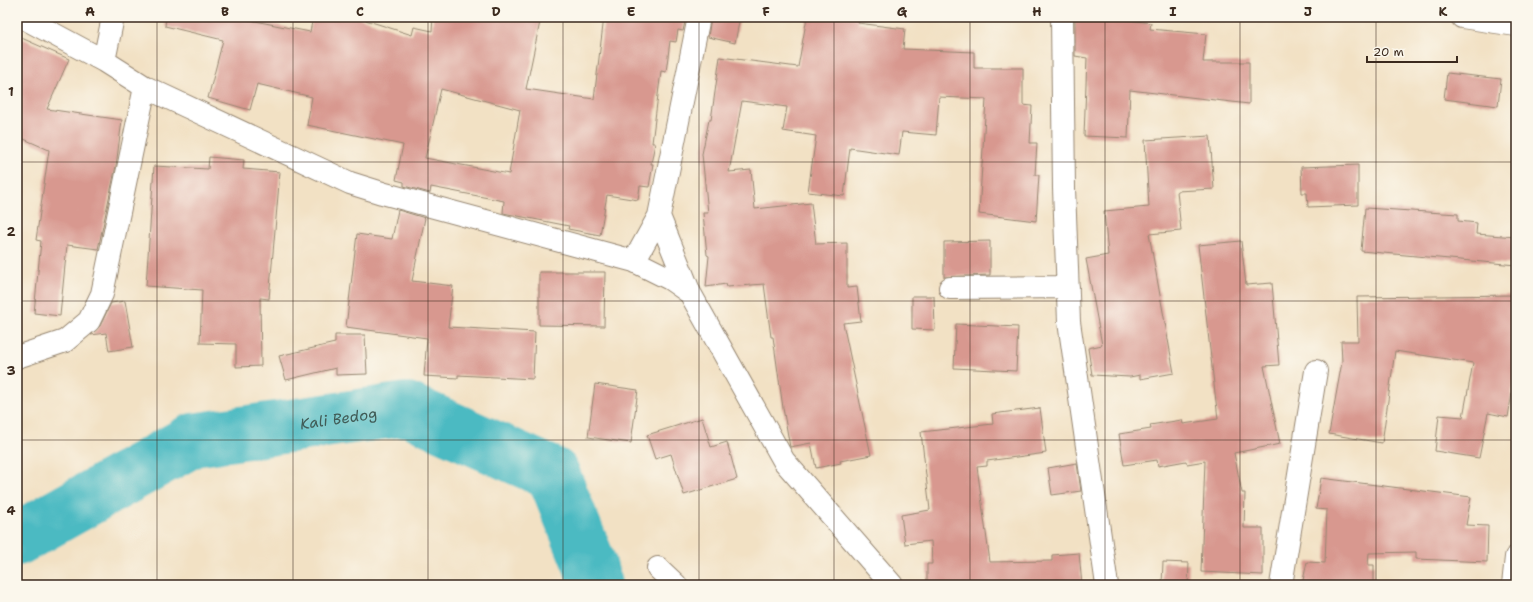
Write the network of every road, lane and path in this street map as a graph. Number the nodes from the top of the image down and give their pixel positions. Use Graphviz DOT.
graph roads {
  1 [pos="22,17"];
  2 [pos="113,17"];
  3 [pos="699,17"];
  4 [pos="1062,17"];
  5 [pos="1462,17"];
  6 [pos="1516,25"];
  7 [pos="104,61"];
  8 [pos="145,86"];
  9 [pos="659,216"];
  10 [pos="634,261"];
  11 [pos="1068,287"];
  12 [pos="950,288"];
  13 [pos="690,293"];
  14 [pos="17,357"];
  15 [pos="1316,371"];
  16 [pos="1516,557"];
  17 [pos="658,568"];
  18 [pos="676,585"];
  19 [pos="892,585"];
  20 [pos="1107,585"];
  21 [pos="1281,585"];
  22 [pos="1513,585"];
  1 -- 7 [label="street"];
  2 -- 7 [label="street"];
  3 -- 9 [label="street"];
  4 -- 11 [label="street"];
  5 -- 6 [label="street"];
  7 -- 8 [label="street"];
  8 -- 10 [label="street"];
  8 -- 14 [label="street"];
  9 -- 10 [label="street"];
  9 -- 13 [label="street"];
  10 -- 13 [label="street"];
  11 -- 12 [label="street"];
  11 -- 20 [label="street"];
  13 -- 19 [label="street"];
  15 -- 21 [label="street"];
  16 -- 22 [label="street"];
  17 -- 18 [label="street"];
}
